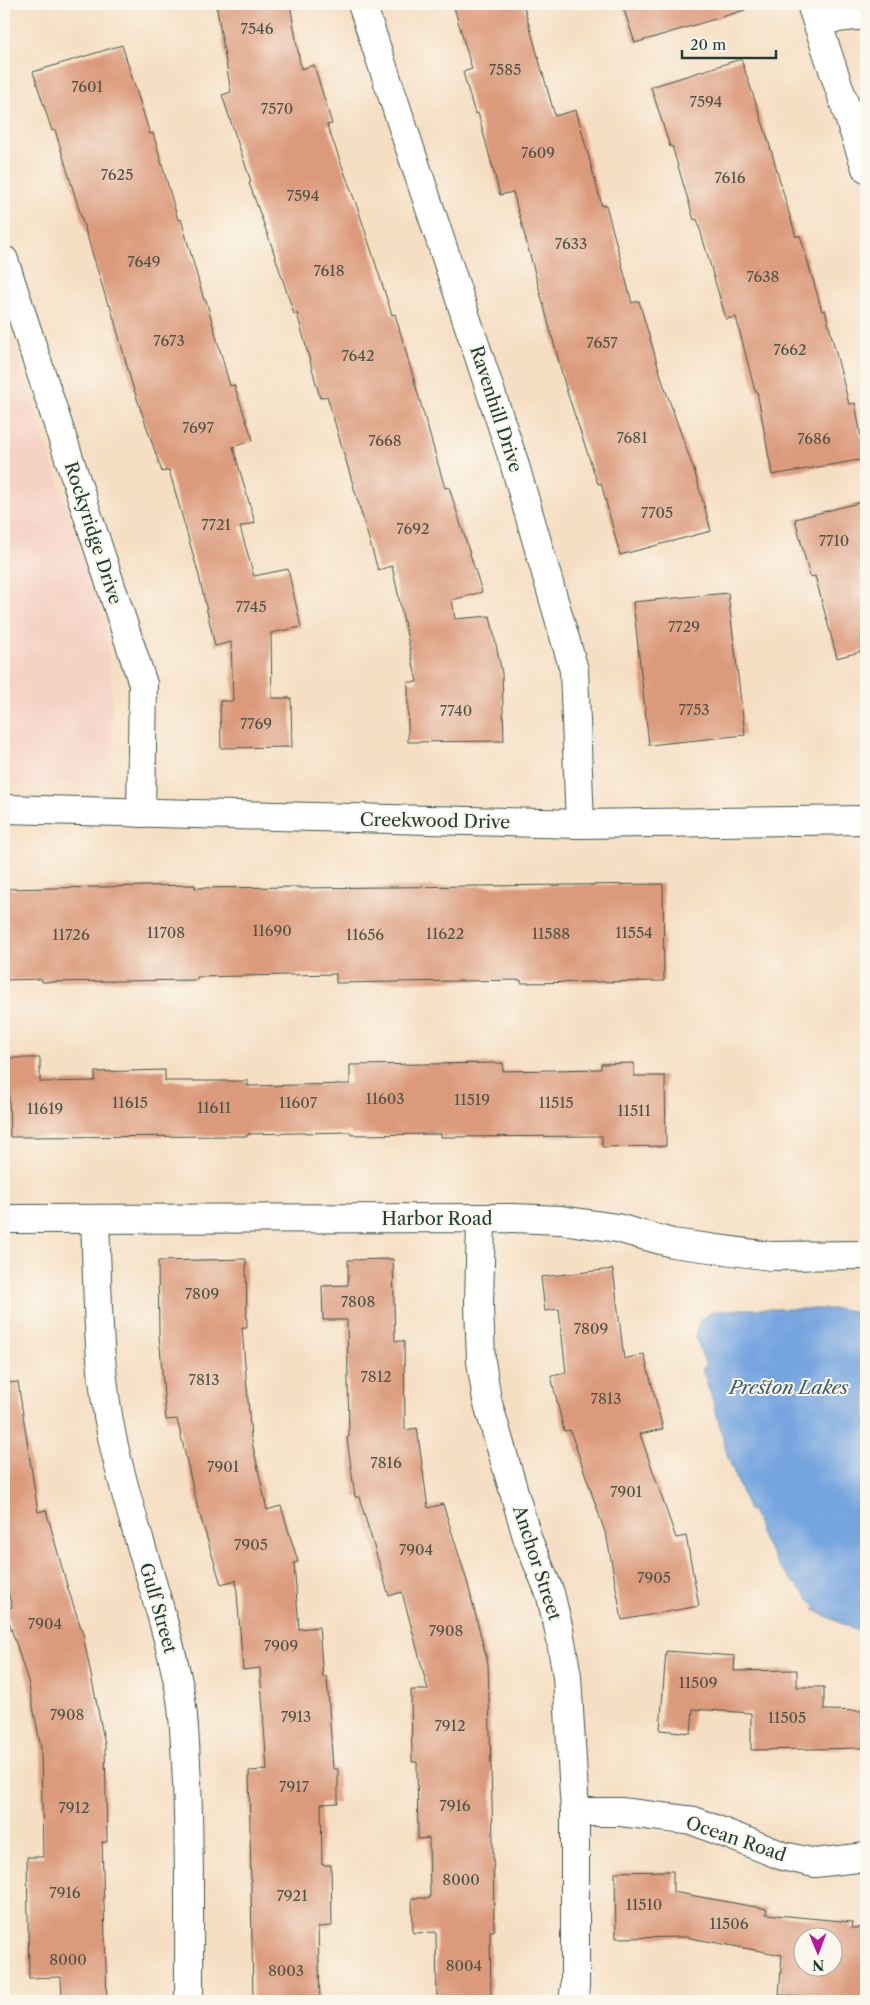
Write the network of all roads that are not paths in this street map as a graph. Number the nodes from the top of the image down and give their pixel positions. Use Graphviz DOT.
graph roads {
  1 [pos="362,4"];
  2 [pos="814,12"];
  3 [pos="866,15"];
  4 [pos="866,168"];
  5 [pos="4,260"];
  6 [pos="4,808"];
  7 [pos="141,813"];
  8 [pos="866,820"];
  9 [pos="580,824"];
  10 [pos="4,1219"];
  11 [pos="95,1219"];
  12 [pos="481,1219"];
  13 [pos="866,1256"];
  14 [pos="575,1812"];
  15 [pos="866,1857"];
  16 [pos="189,2001"];
  17 [pos="573,2001"];
  1 -- 9 [label="street, Ravenhill Drive"];
  2 -- 3 [label="street"];
  2 -- 4 [label="street"];
  5 -- 7 [label="street, Rockyridge Drive"];
  6 -- 7 [label="street, Creekwood Drive"];
  7 -- 9 [label="street, Creekwood Drive"];
  8 -- 9 [label="street, Creekwood Drive"];
  10 -- 11 [label="street, Harbor Road"];
  11 -- 12 [label="street, Harbor Road"];
  11 -- 16 [label="street, Gulf Street"];
  12 -- 13 [label="street, Harbor Road"];
  12 -- 14 [label="street, Anchor Street"];
  14 -- 15 [label="street, Ocean Road"];
  14 -- 17 [label="street, Anchor Street"];
}
